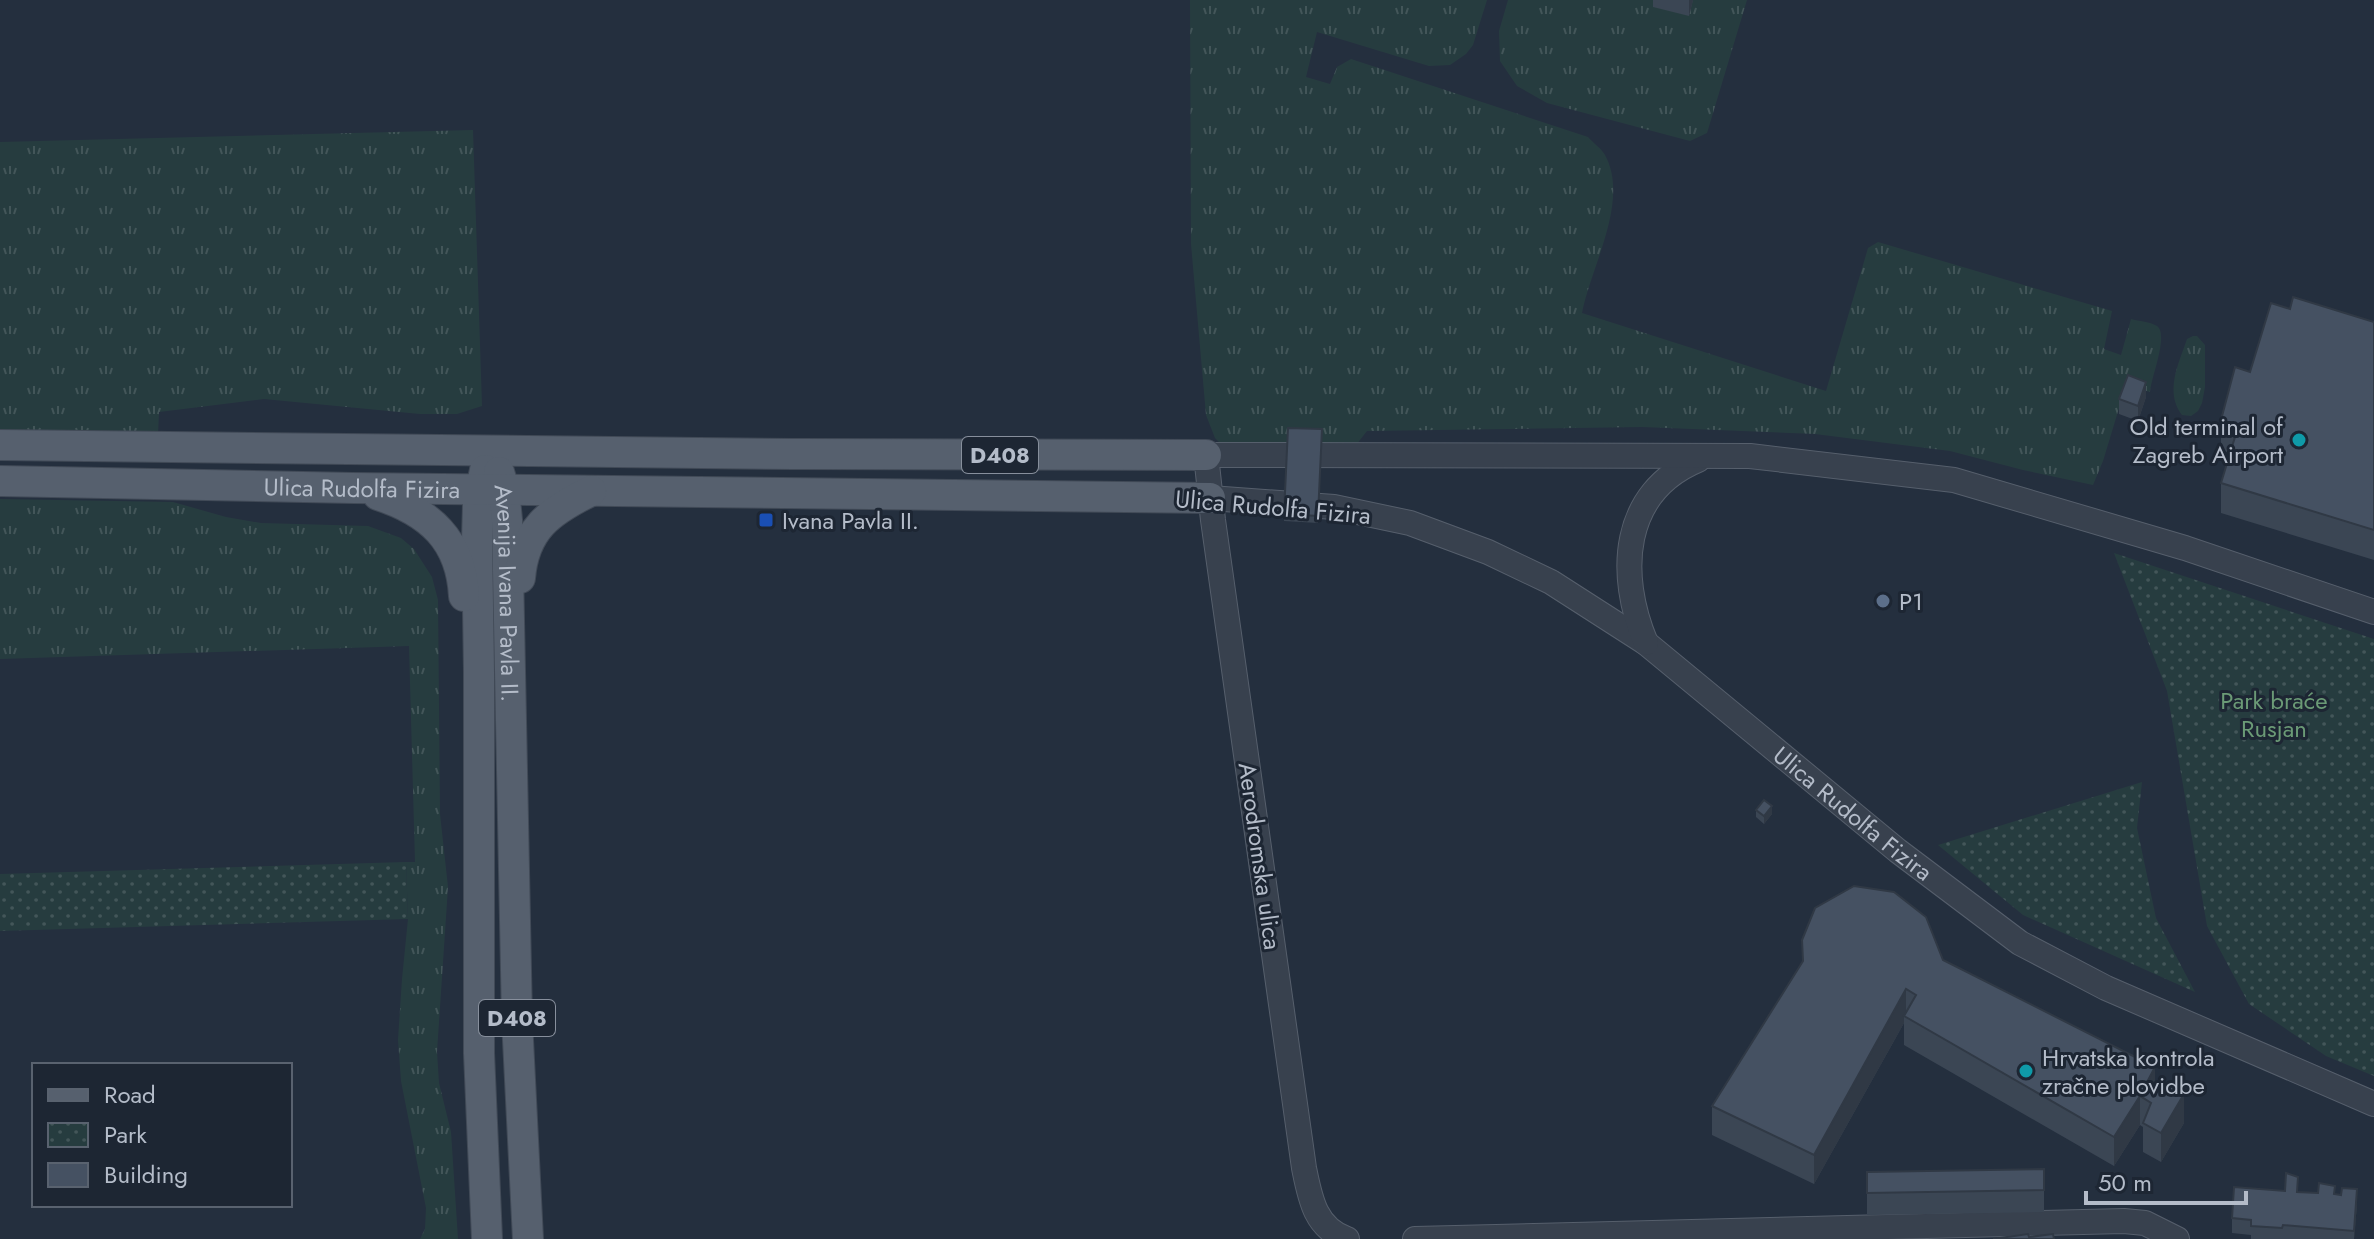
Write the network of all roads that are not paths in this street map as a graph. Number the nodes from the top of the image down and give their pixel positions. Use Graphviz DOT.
graph roads {
  1 [pos="0,445"];
  2 [pos="493,451"];
  3 [pos="1206,455"];
  4 [pos="1704,457"];
  5 [pos="0,481"];
  6 [pos="353,488"];
  7 [pos="492,489"];
  8 [pos="593,490"];
  9 [pos="1210,498"];
  10 [pos="2374,612"];
  11 [pos="1646,643"];
  12 [pos="510,651"];
  13 [pos="479,673"];
  14 [pos="2374,1104"];
  15 [pos="1845,1234"];
  16 [pos="487,1239"];
  17 [pos="528,1239"];
  18 [pos="1347,1239"];
  19 [pos="1415,1239"];
  20 [pos="2177,1239"];
  1 -- 2 [label="main road, Ulica Rudolfa Fizira"];
  2 -- 3 [label="main road, Ulica Rudolfa Fizira / D408"];
  2 -- 7 [label="main road, Avenija Ivana Pavla II. / D408"];
  3 -- 4 [label="street, Ulica Rudolfa Fizira"];
  3 -- 9 [label="street, Aerodromska ulica"];
  4 -- 10 [label="street, Ulica Rudolfa Fizira"];
  4 -- 11 [label="street"];
  5 -- 6 [label="main road, Ulica Rudolfa Fizira"];
  6 -- 7 [label="main road, Ulica Rudolfa Fizira"];
  6 -- 13 [label="main road"];
  7 -- 8 [label="main road, Ulica Rudolfa Fizira / D408"];
  7 -- 12 [label="main road, Avenija Ivana Pavla II. / D408"];
  7 -- 13 [label="main road, Avenija Ivana Pavla II. / D408"];
  8 -- 9 [label="main road, Ulica Rudolfa Fizira / D408"];
  8 -- 12 [label="main road"];
  9 -- 11 [label="street, Ulica Rudolfa Fizira"];
  9 -- 18 [label="street, Aerodromska ulica"];
  11 -- 14 [label="street, Ulica Rudolfa Fizira"];
  12 -- 17 [label="main road, Avenija Ivana Pavla II. / D408"];
  13 -- 16 [label="main road, Avenija Ivana Pavla II. / D408"];
  15 -- 19 [label="street"];
  15 -- 20 [label="street"];
}
